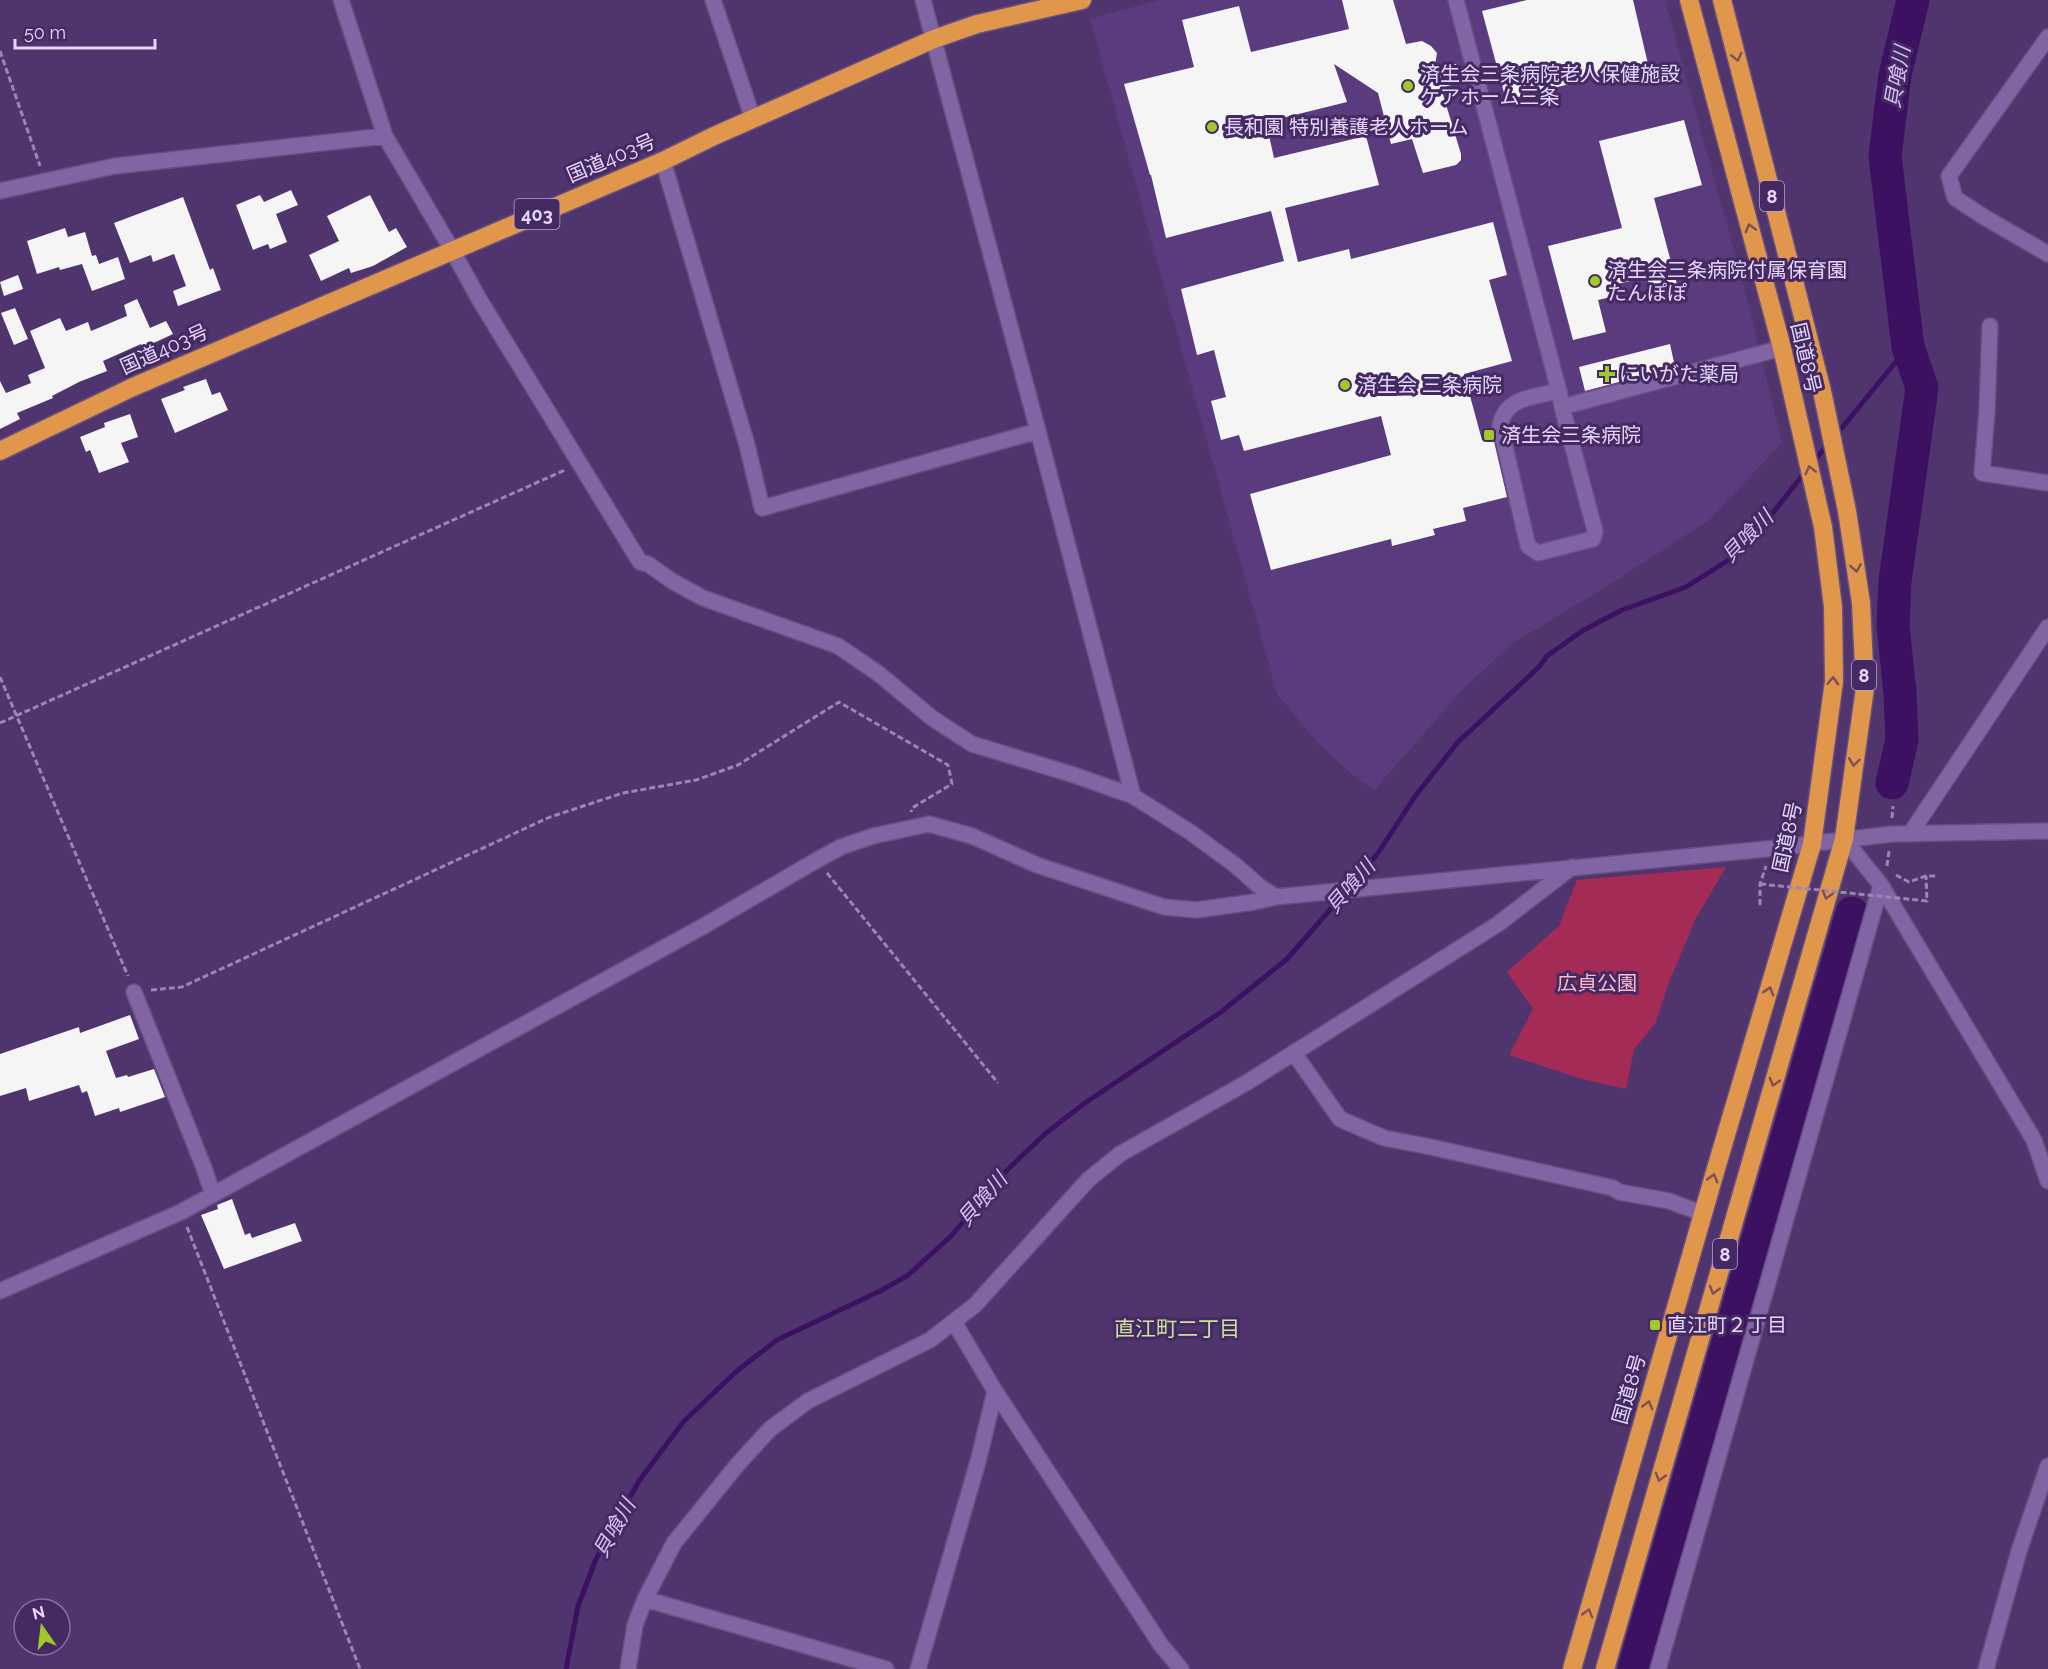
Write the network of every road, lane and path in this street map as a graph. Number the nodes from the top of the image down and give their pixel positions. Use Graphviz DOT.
graph roads {
  1 [pos="341,0"];
  2 [pos="713,0"];
  3 [pos="923,0"];
  4 [pos="1077,0"];
  5 [pos="1456,0"];
  6 [pos="1689,0"];
  7 [pos="1722,0"];
  8 [pos="2048,37"];
  9 [pos="934,39"];
  10 [pos="0,51"];
  11 [pos="753,119"];
  12 [pos="385,136"];
  13 [pos="663,161"];
  14 [pos="45,180"];
  15 [pos="0,191"];
  16 [pos="453,250"];
  17 [pos="2048,254"];
  18 [pos="1990,326"];
  19 [pos="1782,348"];
  20 [pos="1558,391"];
  21 [pos="1562,407"];
  22 [pos="1038,431"];
  23 [pos="0,452"];
  24 [pos="580,464"];
  25 [pos="2048,483"];
  26 [pos="2048,627"];
  27 [pos="0,677"];
  28 [pos="15,716"];
  29 [pos="0,723"];
  30 [pos="1133,796"];
  31 [pos="907,828"];
  32 [pos="2048,831"];
  33 [pos="1910,834"];
  34 [pos="1844,839"];
  35 [pos="1812,844"];
  36 [pos="817,860"];
  37 [pos="1572,867"];
  38 [pos="1764,871"];
  39 [pos="1926,876"];
  40 [pos="1938,876"];
  41 [pos="1909,882"];
  42 [pos="1760,884"];
  43 [pos="1881,885"];
  44 [pos="1279,896"];
  45 [pos="1760,905"];
  46 [pos="134,992"];
  47 [pos="1294,1053"];
  48 [pos="998,1083"];
  49 [pos="2048,1181"];
  50 [pos="213,1195"];
  51 [pos="181,1212"];
  52 [pos="1704,1214"];
  53 [pos="0,1291"];
  54 [pos="954,1322"];
  55 [pos="995,1391"];
  56 [pos="2048,1466"];
  57 [pos="645,1599"];
  58 [pos="360,1669"];
  59 [pos="628,1669"];
  60 [pos="886,1669"];
  61 [pos="918,1669"];
  62 [pos="1181,1669"];
  63 [pos="1572,1669"];
  64 [pos="1605,1669"];
  65 [pos="1658,1669"];
  66 [pos="1986,1669"];
  1 -- 12 [label="street"];
  2 -- 11 [label="street"];
  3 -- 9 [label="street"];
  4 -- 9 [label="highway, 国道403号 / 403"];
  5 -- 20 [label="street"];
  19 -- 6 [label="highway, 国道8号 / 8, one-way"];
  7 -- 34 [label="highway, 国道8号 / 8, one-way"];
  8 -- 17 [label="street"];
  9 -- 11 [label="highway, 国道403号 / 403"];
  9 -- 22 [label="street"];
  10 -- 14 [label="path"];
  11 -- 13 [label="highway, 国道403号 / 403"];
  12 -- 14 [label="street"];
  12 -- 16 [label="street"];
  13 -- 16 [label="highway, 国道403号 / 403"];
  13 -- 22 [label="street"];
  14 -- 15 [label="street"];
  16 -- 23 [label="highway, 国道403号 / 403"];
  16 -- 24 [label="street"];
  18 -- 25 [label="street"];
  19 -- 21 [label="street"];
  35 -- 19 [label="highway, 国道8号 / 8, one-way"];
  20 -- 21 [label="street"];
  20 -- 21 [label="street"];
  22 -- 30 [label="street"];
  24 -- 28 [label="path"];
  24 -- 30 [label="street"];
  26 -- 33 [label="street"];
  27 -- 28 [label="path"];
  28 -- 29 [label="path"];
  28 -- 46 [label="path"];
  30 -- 44 [label="street"];
  31 -- 36 [label="street"];
  31 -- 44 [label="street"];
  31 -- 46 [label="path"];
  32 -- 33 [label="street"];
  33 -- 34 [label="street"];
  34 -- 35 [label="street"];
  34 -- 43 [label="street"];
  34 -- 64 [label="highway, 国道8号 / 8, one-way"];
  35 -- 37 [label="street"];
  52 -- 35 [label="highway, 国道8号 / 8, one-way"];
  36 -- 48 [label="path"];
  36 -- 50 [label="street"];
  37 -- 44 [label="street"];
  37 -- 47 [label="street"];
  38 -- 42 [label="path"];
  39 -- 40 [label="path"];
  39 -- 41 [label="path"];
  39 -- 42 [label="path, bridge"];
  42 -- 45 [label="path"];
  43 -- 49 [label="street"];
  43 -- 65 [label="street"];
  46 -- 50 [label="street"];
  47 -- 52 [label="street"];
  47 -- 54 [label="street"];
  50 -- 51 [label="street"];
  51 -- 53 [label="street"];
  51 -- 58 [label="path"];
  63 -- 52 [label="highway, 国道8号 / 8, one-way"];
  54 -- 55 [label="street"];
  54 -- 57 [label="street"];
  55 -- 61 [label="street"];
  55 -- 62 [label="street"];
  56 -- 66 [label="street"];
  57 -- 59 [label="street"];
  57 -- 60 [label="street"];
}
